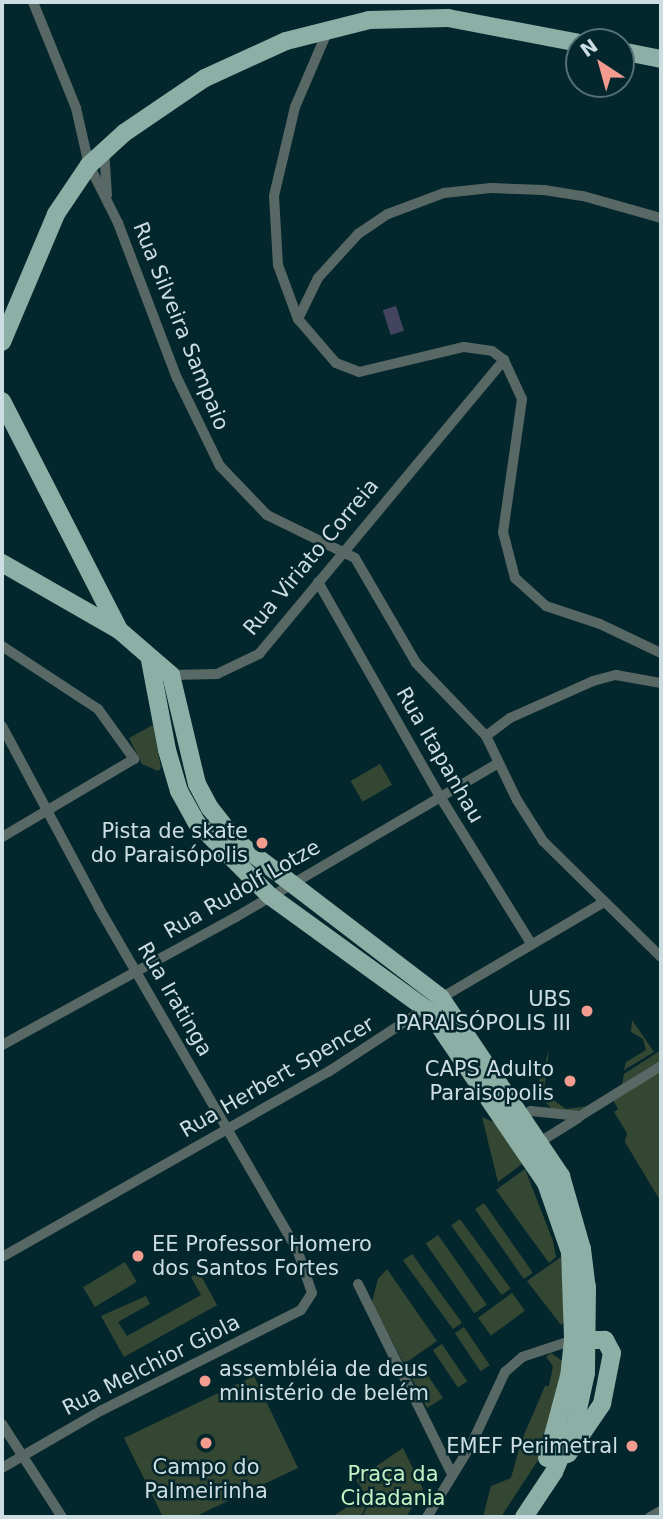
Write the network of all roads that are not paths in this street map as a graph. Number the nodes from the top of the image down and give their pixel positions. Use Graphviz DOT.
graph roads {
  1 [pos="33,2"];
  2 [pos="328,30"];
  3 [pos="565,40"];
  4 [pos="635,54"];
  5 [pos="661,59"];
  6 [pos="104,150"];
  7 [pos="89,165"];
  8 [pos="107,195"];
  9 [pos="661,218"];
  10 [pos="298,319"];
  11 [pos="4,334"];
  12 [pos="504,360"];
  13 [pos="2,401"];
  14 [pos="344,549"];
  15 [pos="2,563"];
  16 [pos="318,582"];
  17 [pos="120,631"];
  18 [pos="2,646"];
  19 [pos="661,653"];
  20 [pos="150,660"];
  21 [pos="172,675"];
  22 [pos="661,683"];
  23 [pos="2,726"];
  24 [pos="486,736"];
  25 [pos="498,763"];
  26 [pos="439,795"];
  27 [pos="47,811"];
  28 [pos="2,837"];
  29 [pos="290,885"];
  30 [pos="270,896"];
  31 [pos="604,902"];
  32 [pos="533,945"];
  33 [pos="661,957"];
  34 [pos="137,971"];
  35 [pos="441,998"];
  36 [pos="426,1009"];
  37 [pos="2,1045"];
  38 [pos="661,1066"];
  39 [pos="580,1116"];
  40 [pos="515,1120"];
  41 [pos="228,1128"];
  42 [pos="534,1146"];
  43 [pos="2,1257"];
  44 [pos="358,1284"];
  45 [pos="312,1293"];
  46 [pos="581,1339"];
  47 [pos="2,1424"];
  48 [pos="19,1456"];
  49 [pos="2,1468"];
  50 [pos="554,1472"];
  51 [pos="452,1474"];
  52 [pos="661,1511"];
  53 [pos="62,1517"];
  54 [pos="427,1517"];
  55 [pos="512,1517"];
  56 [pos="524,1517"];
  57 [pos="650,1517"];
  1 -- 7 [label="street, Rua Silveira Sampaio"];
  2 -- 3 [label="main road"];
  2 -- 6 [label="main road"];
  2 -- 10 [label="street"];
  4 -- 5 [label="main road"];
  6 -- 7 [label="main road"];
  6 -- 8 [label="street, Rua Silveira Sampaio"];
  7 -- 8 [label="street, Rua Silveira Sampaio"];
  7 -- 11 [label="main road"];
  8 -- 14 [label="street, Rua Silveira Sampaio"];
  9 -- 10 [label="street"];
  10 -- 12 [label="street"];
  12 -- 14 [label="street, Rua Viriato Correia"];
  12 -- 19 [label="street"];
  13 -- 17 [label="main road"];
  14 -- 16 [label="street, Rua Viriato Correia"];
  14 -- 24 [label="street, Rua Silveira Sampaio"];
  15 -- 17 [label="main road"];
  16 -- 21 [label="street, Rua Viriato Correia"];
  16 -- 26 [label="street, Rua Itapanhau"];
  17 -- 20 [label="main road"];
  18 -- 27 [label="street"];
  20 -- 21 [label="main road"];
  20 -- 30 [label="main road"];
  21 -- 29 [label="main road"];
  22 -- 24 [label="street"];
  23 -- 27 [label="street, Rua Iratinga"];
  24 -- 25 [label="street, Rua Silveira Sampaio"];
  25 -- 26 [label="street, Rua Rudolf Lotze"];
  25 -- 31 [label="street, Rua Silveira Sampaio"];
  26 -- 29 [label="street, Rua Rudolf Lotze"];
  26 -- 32 [label="street, Rua Itapanhau"];
  27 -- 28 [label="street"];
  27 -- 34 [label="street, Rua Iratinga"];
  29 -- 30 [label="street, Rua Rudolf Lotze"];
  29 -- 35 [label="main road"];
  30 -- 34 [label="street, Rua Rudolf Lotze"];
  30 -- 36 [label="main road"];
  31 -- 32 [label="street, Rua Herbert Spencer"];
  31 -- 33 [label="street, Rua Silveira Sampaio"];
  32 -- 35 [label="street, Rua Herbert Spencer"];
  34 -- 37 [label="street, Rua Rudolf Lotze"];
  34 -- 41 [label="street, Rua Iratinga"];
  35 -- 36 [label="street, Rua Herbert Spencer"];
  35 -- 40 [label="main road"];
  36 -- 40 [label="main road"];
  36 -- 41 [label="street, Rua Herbert Spencer"];
  38 -- 39 [label="street"];
  39 -- 40 [label="street"];
  39 -- 42 [label="street"];
  40 -- 42 [label="main road"];
  41 -- 43 [label="street, Rua Herbert Spencer"];
  41 -- 45 [label="street, Rua Iratinga"];
  42 -- 46 [label="main road"];
  44 -- 51 [label="street"];
  45 -- 48 [label="street, Rua Melchior Giola"];
  46 -- 50 [label="main road"];
  46 -- 50 [label="main road"];
  46 -- 51 [label="street"];
  46 -- 55 [label="main road"];
  47 -- 48 [label="street"];
  48 -- 49 [label="street, Rua Melchior Giola"];
  48 -- 53 [label="street"];
  50 -- 56 [label="main road"];
  51 -- 54 [label="street"];
  52 -- 57 [label="street"];
}
